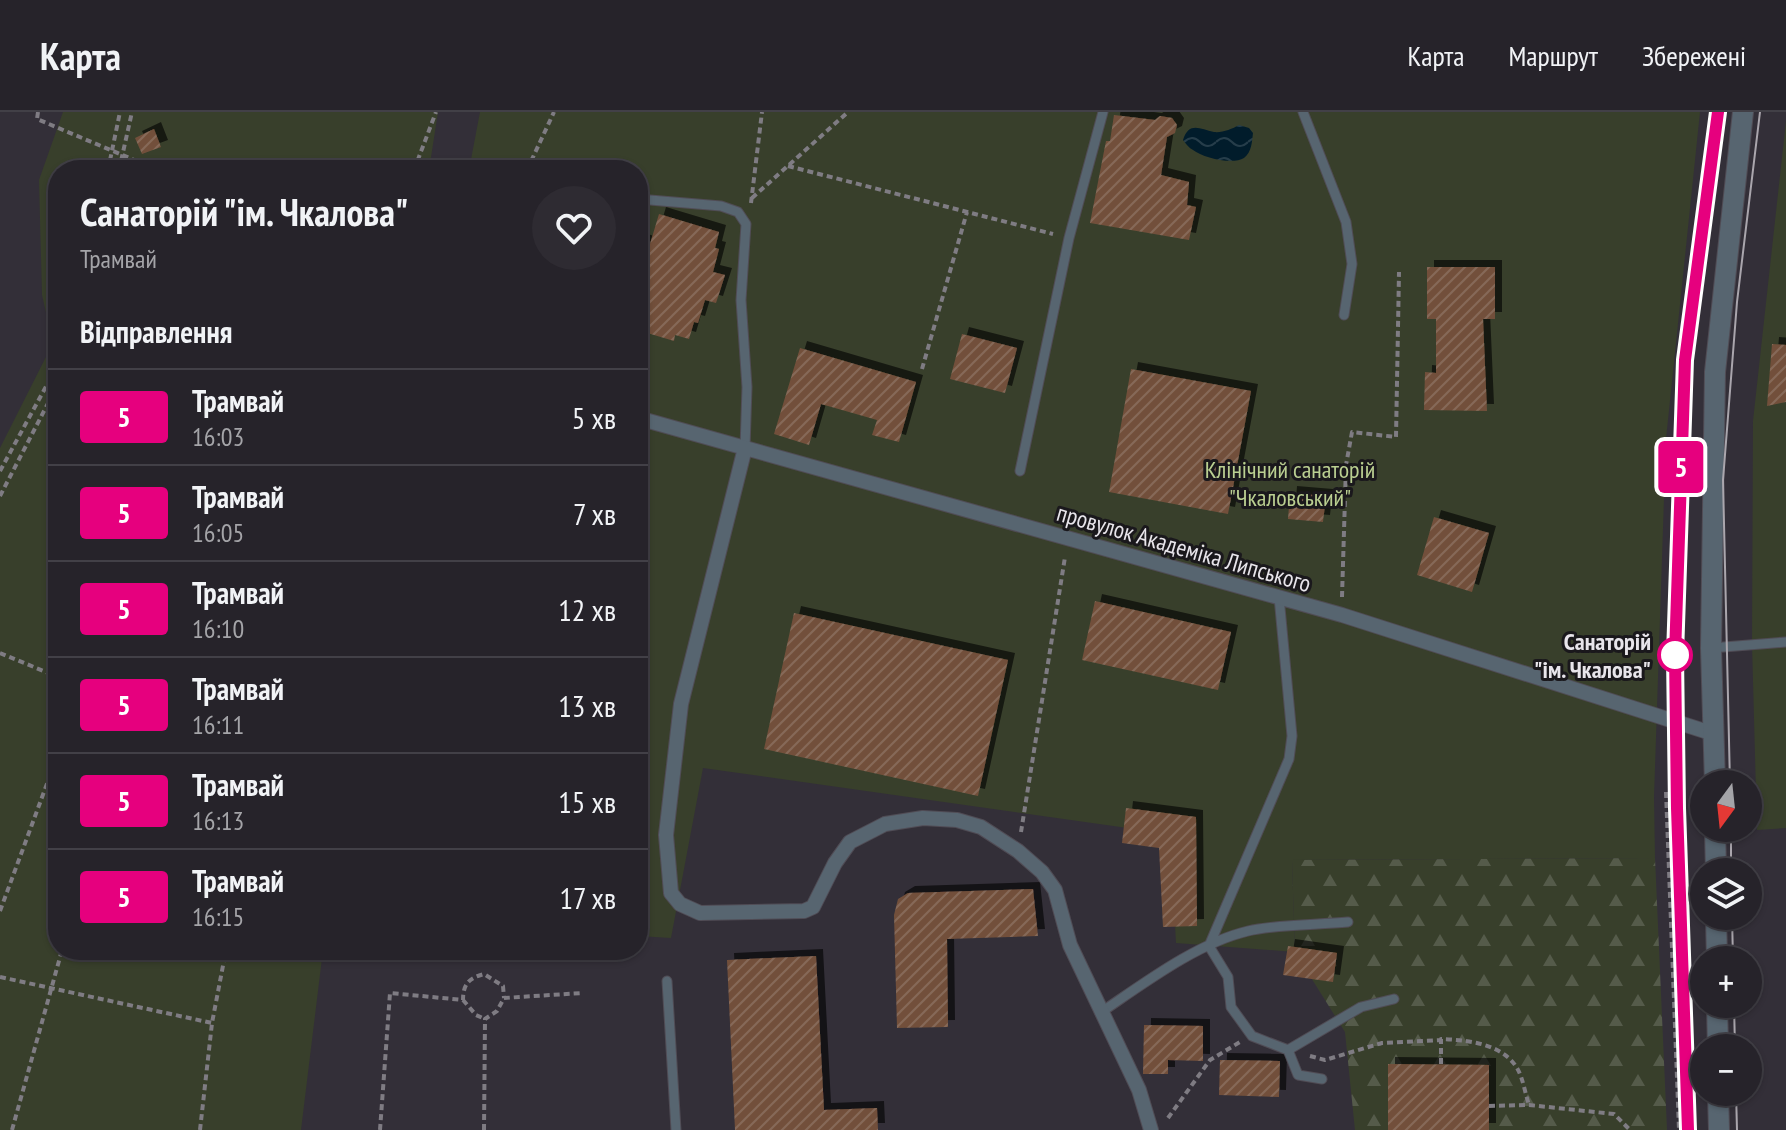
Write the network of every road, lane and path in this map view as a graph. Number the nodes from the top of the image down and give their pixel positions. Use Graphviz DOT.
graph roads {
  1 [pos="38,112"];
  2 [pos="120,112"];
  3 [pos="132,112"];
  4 [pos="436,112"];
  5 [pos="554,112"];
  6 [pos="762,112"];
  7 [pos="848,112"];
  8 [pos="1103,112"];
  9 [pos="1303,112"];
  10 [pos="1743,112"];
  11 [pos="112,151"];
  12 [pos="122,155"];
  13 [pos="110,160"];
  14 [pos="121,160"];
  15 [pos="134,160"];
  16 [pos="418,160"];
  17 [pos="532,160"];
  18 [pos="788,166"];
  19 [pos="648,200"];
  20 [pos="751,200"];
  21 [pos="751,210"];
  22 [pos="967,212"];
  23 [pos="1069,238"];
  24 [pos="1399,272"];
  25 [pos="1344,315"];
  26 [pos="922,369"];
  27 [pos="48,380"];
  28 [pos="48,403"];
  29 [pos="648,421"];
  30 [pos="745,448"];
  31 [pos="0,471"];
  32 [pos="1020,471"];
  33 [pos="0,496"];
  34 [pos="1068,539"];
  35 [pos="1279,597"];
  36 [pos="1342,615"];
  37 [pos="1786,642"];
  38 [pos="1711,648"];
  39 [pos="0,653"];
  40 [pos="48,673"];
  41 [pos="1714,734"];
  42 [pos="1715,770"];
  43 [pos="48,781"];
  44 [pos="1666,792"];
  45 [pos="1018,851"];
  46 [pos="0,911"];
  47 [pos="1348,922"];
  48 [pos="1209,946"];
  49 [pos="59,960"];
  50 [pos="224,960"];
  51 [pos="0,977"];
  52 [pos="667,981"];
  53 [pos="51,988"];
  54 [pos="582,993"];
  55 [pos="504,998"];
  56 [pos="1394,999"];
  57 [pos="463,1000"];
  58 [pos="1100,1013"];
  59 [pos="485,1019"];
  60 [pos="212,1023"];
  61 [pos="1252,1036"];
  62 [pos="1441,1040"];
  63 [pos="1288,1050"];
  64 [pos="1441,1064"];
  65 [pos="1322,1079"];
  66 [pos="1529,1105"];
  67 [pos="1489,1106"];
  68 [pos="1718,1106"];
  69 [pos="1168,1118"];
  70 [pos="12,1130"];
  71 [pos="200,1130"];
  72 [pos="380,1130"];
  73 [pos="484,1130"];
  74 [pos="676,1130"];
  75 [pos="1151,1130"];
  76 [pos="1630,1130"];
  77 [pos="1679,1130"];
  78 [pos="1719,1130"];
  1 -- 11 [label="path"];
  2 -- 11 [label="path"];
  3 -- 12 [label="path"];
  4 -- 16 [label="path"];
  5 -- 17 [label="path"];
  6 -- 20 [label="path"];
  7 -- 18 [label="path"];
  8 -- 23 [label="lane"];
  9 -- 25 [label="lane"];
  10 -- 38 [label="street"];
  11 -- 12 [label="path"];
  11 -- 13 [label="path"];
  12 -- 14 [label="path"];
  12 -- 15 [label="path"];
  18 -- 20 [label="path"];
  18 -- 22 [label="path"];
  19 -- 30 [label="lane"];
  20 -- 21 [label="path"];
  22 -- 23 [label="path"];
  22 -- 26 [label="path"];
  23 -- 32 [label="lane"];
  24 -- 36 [label="path"];
  27 -- 31 [label="path"];
  28 -- 33 [label="path"];
  29 -- 30 [label="street, провулок Академіка Липського"];
  30 -- 34 [label="street, провулок Академіка Липського"];
  30 -- 45 [label="street"];
  34 -- 35 [label="street, провулок Академіка Липського"];
  34 -- 45 [label="path"];
  35 -- 36 [label="street, провулок Академіка Липського"];
  35 -- 48 [label="lane"];
  36 -- 41 [label="street, провулок Академіка Липського"];
  37 -- 38 [label="lane"];
  38 -- 41 [label="street"];
  39 -- 40 [label="path"];
  41 -- 42 [label="street"];
  43 -- 46 [label="path"];
  44 -- 77 [label="path"];
  45 -- 58 [label="street"];
  47 -- 48 [label="lane"];
  48 -- 58 [label="lane"];
  48 -- 61 [label="lane"];
  49 -- 53 [label="path"];
  50 -- 60 [label="path"];
  51 -- 53 [label="path"];
  52 -- 74 [label="lane"];
  53 -- 60 [label="path"];
  53 -- 70 [label="path"];
  54 -- 55 [label="path"];
  55 -- 57 [label="path"];
  55 -- 59 [label="path"];
  56 -- 63 [label="lane"];
  57 -- 59 [label="path"];
  57 -- 72 [label="path"];
  58 -- 75 [label="street"];
  59 -- 73 [label="path"];
  60 -- 71 [label="path"];
  61 -- 63 [label="lane"];
  61 -- 69 [label="path"];
  62 -- 63 [label="path"];
  62 -- 64 [label="path"];
  62 -- 66 [label="path"];
  63 -- 65 [label="lane"];
  66 -- 67 [label="path"];
  66 -- 76 [label="path"];
  68 -- 78 [label="street"];
}
